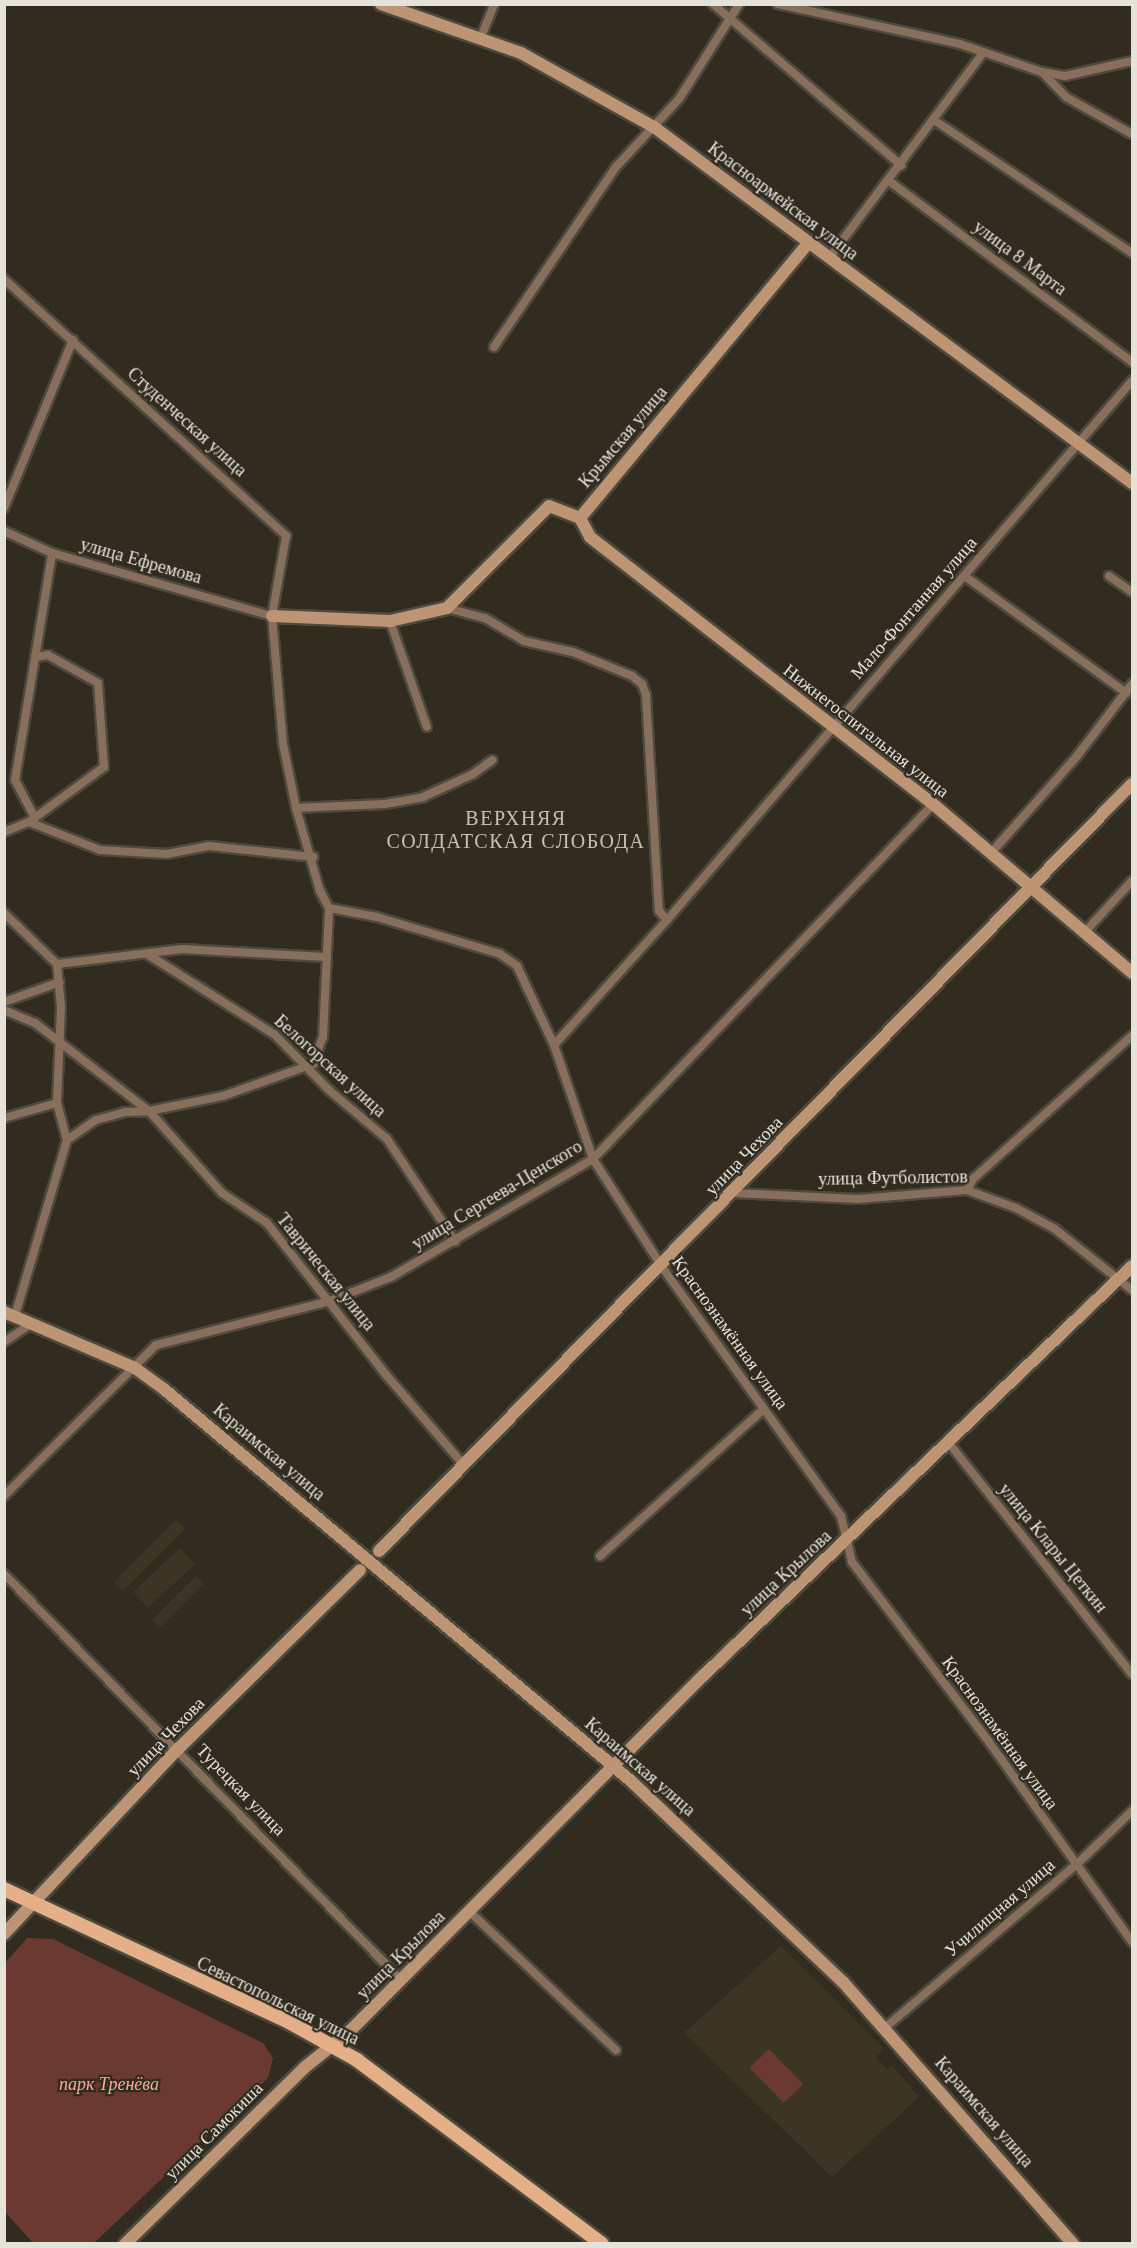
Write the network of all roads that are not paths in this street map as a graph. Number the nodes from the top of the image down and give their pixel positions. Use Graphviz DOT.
graph roads {
  1 [pos="381,4"];
  2 [pos="494,4"];
  3 [pos="713,4"];
  4 [pos="739,4"];
  5 [pos="778,4"];
  6 [pos="728,19"];
  7 [pos="481,37"];
  8 [pos="983,53"];
  9 [pos="1132,61"];
  10 [pos="1042,72"];
  11 [pos="934,120"];
  12 [pos="654,128"];
  13 [pos="1132,134"];
  14 [pos="901,165"];
  15 [pos="889,181"];
  16 [pos="808,243"];
  17 [pos="1132,253"];
  18 [pos="829,258"];
  19 [pos="4,279"];
  20 [pos="73,340"];
  21 [pos="494,347"];
  22 [pos="1132,362"];
  23 [pos="1132,381"];
  24 [pos="1080,442"];
  25 [pos="1132,483"];
  26 [pos="4,508"];
  27 [pos="580,518"];
  28 [pos="4,531"];
  29 [pos="52,553"];
  30 [pos="1109,576"];
  31 [pos="966,577"];
  32 [pos="1132,592"];
  33 [pos="447,608"];
  34 [pos="272,616"];
  35 [pos="390,621"];
  36 [pos="35,657"];
  37 [pos="1132,684"];
  38 [pos="1126,693"];
  39 [pos="427,727"];
  40 [pos="834,728"];
  41 [pos="492,760"];
  42 [pos="1132,784"];
  43 [pos="933,804"];
  44 [pos="296,808"];
  45 [pos="32,820"];
  46 [pos="4,832"];
  47 [pos="991,853"];
  48 [pos="313,857"];
  49 [pos="1132,881"];
  50 [pos="1031,891"];
  51 [pos="329,908"];
  52 [pos="4,913"];
  53 [pos="667,920"];
  54 [pos="1084,933"];
  55 [pos="147,954"];
  56 [pos="324,957"];
  57 [pos="57,964"];
  58 [pos="1132,973"];
  59 [pos="60,982"];
  60 [pos="4,1002"];
  61 [pos="4,1010"];
  62 [pos="1132,1036"];
  63 [pos="58,1042"];
  64 [pos="554,1045"];
  65 [pos="306,1068"];
  66 [pos="57,1103"];
  67 [pos="149,1111"];
  68 [pos="4,1118"];
  69 [pos="67,1140"];
  70 [pos="593,1160"];
  71 [pos="967,1190"];
  72 [pos="734,1193"];
  73 [pos="455,1241"];
  74 [pos="1132,1266"];
  75 [pos="662,1267"];
  76 [pos="1119,1279"];
  77 [pos="1132,1290"];
  78 [pos="330,1301"];
  79 [pos="10,1314"];
  80 [pos="32,1323"];
  81 [pos="4,1342"];
  82 [pos="135,1368"];
  83 [pos="764,1409"];
  84 [pos="948,1442"];
  85 [pos="463,1464"];
  86 [pos="4,1496"];
  87 [pos="847,1540"];
  88 [pos="379,1551"];
  89 [pos="600,1556"];
  90 [pos="360,1570"];
  91 [pos="4,1574"];
  92 [pos="1132,1674"];
  93 [pos="178,1749"];
  94 [pos="613,1766"];
  95 [pos="1132,1811"];
  96 [pos="1076,1865"];
  97 [pos="4,1889"];
  98 [pos="33,1904"];
  99 [pos="470,1912"];
  100 [pos="4,1934"];
  101 [pos="1132,1942"];
  102 [pos="401,1980"];
  103 [pos="886,2027"];
  104 [pos="329,2046"];
  105 [pos="616,2050"];
  106 [pos="125,2244"];
  107 [pos="602,2244"];
  108 [pos="1073,2244"];
  1 -- 7 [label="main road, Красноармейская улица"];
  2 -- 7 [label="street"];
  3 -- 6 [label="street"];
  4 -- 6 [label="street"];
  5 -- 8 [label="street"];
  6 -- 12 [label="street"];
  6 -- 14 [label="street"];
  7 -- 12 [label="main road, Красноармейская улица"];
  8 -- 10 [label="street"];
  8 -- 11 [label="street"];
  9 -- 10 [label="street"];
  10 -- 13 [label="street"];
  11 -- 14 [label="street"];
  11 -- 17 [label="street"];
  12 -- 16 [label="main road, Красноармейская улица"];
  12 -- 21 [label="street"];
  14 -- 15 [label="street"];
  15 -- 18 [label="street"];
  15 -- 22 [label="street, улица 8 Марта"];
  16 -- 18 [label="main road, Красноармейская улица"];
  16 -- 27 [label="main road, Крымская улица"];
  18 -- 24 [label="main road, Красноармейская улица"];
  19 -- 20 [label="street, Студенческая улица"];
  20 -- 26 [label="street"];
  20 -- 34 [label="street, Студенческая улица"];
  23 -- 24 [label="street, Мало-Фонтанная улица"];
  24 -- 25 [label="main road, Красноармейская улица"];
  24 -- 31 [label="street, Мало-Фонтанная улица"];
  27 -- 33 [label="main road"];
  27 -- 40 [label="main road, Нижнегоспитальная улица"];
  28 -- 29 [label="street, улица Ефремова"];
  29 -- 34 [label="street, улица Ефремова"];
  29 -- 36 [label="street"];
  30 -- 32 [label="street"];
  31 -- 38 [label="street"];
  31 -- 40 [label="street, Мало-Фонтанная улица"];
  33 -- 35 [label="main road"];
  33 -- 53 [label="street"];
  34 -- 35 [label="main road"];
  34 -- 44 [label="street"];
  35 -- 39 [label="street"];
  36 -- 45 [label="street"];
  36 -- 45 [label="street"];
  37 -- 38 [label="street"];
  38 -- 47 [label="street"];
  40 -- 43 [label="main road, Нижнегоспитальная улица"];
  40 -- 53 [label="street, Мало-Фонтанная улица"];
  41 -- 44 [label="street"];
  42 -- 50 [label="main road, улица Чехова"];
  43 -- 47 [label="main road, Нижнегоспитальная улица"];
  43 -- 70 [label="street, улица Сергеева-Ценского"];
  44 -- 48 [label="street"];
  45 -- 46 [label="street"];
  45 -- 48 [label="street"];
  47 -- 50 [label="main road, Нижнегоспитальная улица"];
  48 -- 51 [label="street"];
  49 -- 54 [label="street"];
  50 -- 54 [label="main road, Нижнегоспитальная улица"];
  50 -- 72 [label="main road, улица Чехова"];
  51 -- 56 [label="street"];
  51 -- 64 [label="street, Краснознамённая улица"];
  52 -- 57 [label="street"];
  53 -- 64 [label="street, Мало-Фонтанная улица"];
  54 -- 58 [label="main road, Нижнегоспитальная улица"];
  55 -- 56 [label="street"];
  55 -- 57 [label="street"];
  55 -- 65 [label="street, Белогорская улица"];
  56 -- 65 [label="street"];
  57 -- 59 [label="street"];
  59 -- 60 [label="street"];
  59 -- 63 [label="street"];
  61 -- 63 [label="street, Таврическая улица"];
  62 -- 71 [label="street"];
  63 -- 66 [label="street"];
  63 -- 67 [label="street, Таврическая улица"];
  64 -- 70 [label="street, Краснознамённая улица"];
  65 -- 67 [label="street"];
  65 -- 73 [label="street, Белогорская улица"];
  66 -- 68 [label="street"];
  66 -- 69 [label="street"];
  67 -- 69 [label="street"];
  67 -- 78 [label="street, Таврическая улица"];
  69 -- 79 [label="street"];
  70 -- 73 [label="street, улица Сергеева-Ценского"];
  70 -- 75 [label="street, Краснознамённая улица"];
  71 -- 72 [label="street, улица Футболистов"];
  71 -- 76 [label="street, улица Футболистов"];
  72 -- 75 [label="main road, улица Чехова"];
  73 -- 78 [label="street, улица Сергеева-Ценского"];
  74 -- 76 [label="main road, улица Крылова"];
  75 -- 83 [label="street, Краснознамённая улица"];
  75 -- 85 [label="main road, улица Чехова"];
  76 -- 77 [label="street, улица Футболистов"];
  76 -- 84 [label="main road, улица Крылова"];
  78 -- 82 [label="street, улица Сергеева-Ценского"];
  78 -- 85 [label="street, Таврическая улица"];
  79 -- 80 [label="main road, Караимская улица"];
  80 -- 81 [label="street"];
  80 -- 82 [label="main road, Караимская улица"];
  82 -- 86 [label="street, улица Сергеева-Ценского"];
  82 -- 94 [label="main road, Караимская улица"];
  83 -- 87 [label="street, Краснознамённая улица"];
  83 -- 89 [label="street"];
  84 -- 87 [label="main road, улица Крылова"];
  84 -- 92 [label="street, улица Клары Цеткин"];
  85 -- 88 [label="main road, улица Чехова"];
  87 -- 94 [label="main road, улица Крылова"];
  87 -- 96 [label="street, Краснознамённая улица"];
  90 -- 93 [label="main road, улица Чехова"];
  91 -- 93 [label="street, Турецкая улица"];
  93 -- 98 [label="main road, улица Чехова"];
  93 -- 102 [label="street, Турецкая улица"];
  94 -- 99 [label="main road, улица Крылова"];
  94 -- 103 [label="main road, Караимская улица"];
  95 -- 96 [label="street, Училищная улица"];
  96 -- 101 [label="street, Краснознамённая улица"];
  96 -- 103 [label="street, Училищная улица"];
  97 -- 98 [label="main road, Севастопольская улица"];
  98 -- 100 [label="main road, улица Чехова"];
  98 -- 104 [label="main road, Севастопольская улица"];
  99 -- 102 [label="main road, улица Крылова"];
  99 -- 105 [label="street, улица Крылова"];
  102 -- 104 [label="main road, улица Крылова"];
  103 -- 108 [label="main road, Караимская улица"];
  104 -- 106 [label="main road, улица Самокиша"];
  104 -- 107 [label="main road, Севастопольская улица"];
}
